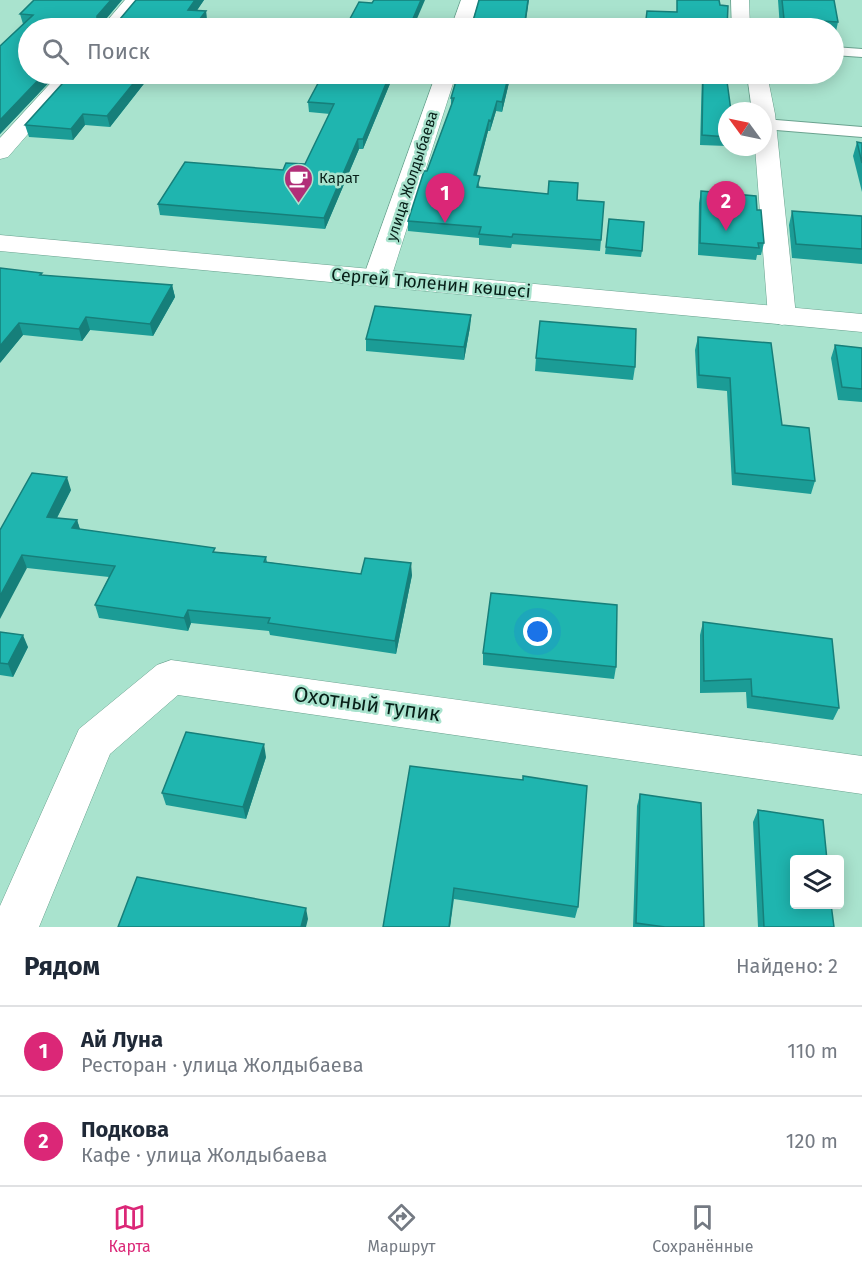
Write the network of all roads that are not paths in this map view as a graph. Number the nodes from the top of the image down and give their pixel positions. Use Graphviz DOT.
graph roads {
  1 [pos="135,0"];
  2 [pos="470,0"];
  3 [pos="740,0"];
  4 [pos="119,18"];
  5 [pos="464,18"];
  6 [pos="741,18"];
  7 [pos="844,52"];
  8 [pos="862,53"];
  9 [pos="61,84"];
  10 [pos="443,84"];
  11 [pos="758,84"];
  12 [pos="761,102"];
  13 [pos="772,125"];
  14 [pos="862,132"];
  15 [pos="0,152"];
  16 [pos="767,156"];
  17 [pos="0,243"];
  18 [pos="377,278"];
  19 [pos="782,316"];
  20 [pos="862,323"];
  21 [pos="862,775"];
  22 [pos="15,927"];
  1 -- 4 [label="street"];
  2 -- 5 [label="street"];
  3 -- 6 [label="street"];
  7 -- 8 [label="lane"];
  9 -- 15 [label="street"];
  10 -- 18 [label="street, улица Жолдыбаева"];
  11 -- 12 [label="street"];
  13 -- 14 [label="lane"];
  16 -- 19 [label="street"];
  17 -- 18 [label="street, Сергей Тюленин көшесі"];
  18 -- 19 [label="street, Сергей Тюленин көшесі"];
  19 -- 20 [label="street, Сергей Тюленин көшесі"];
  21 -- 22 [label="street, Охотный тупик"];
}
